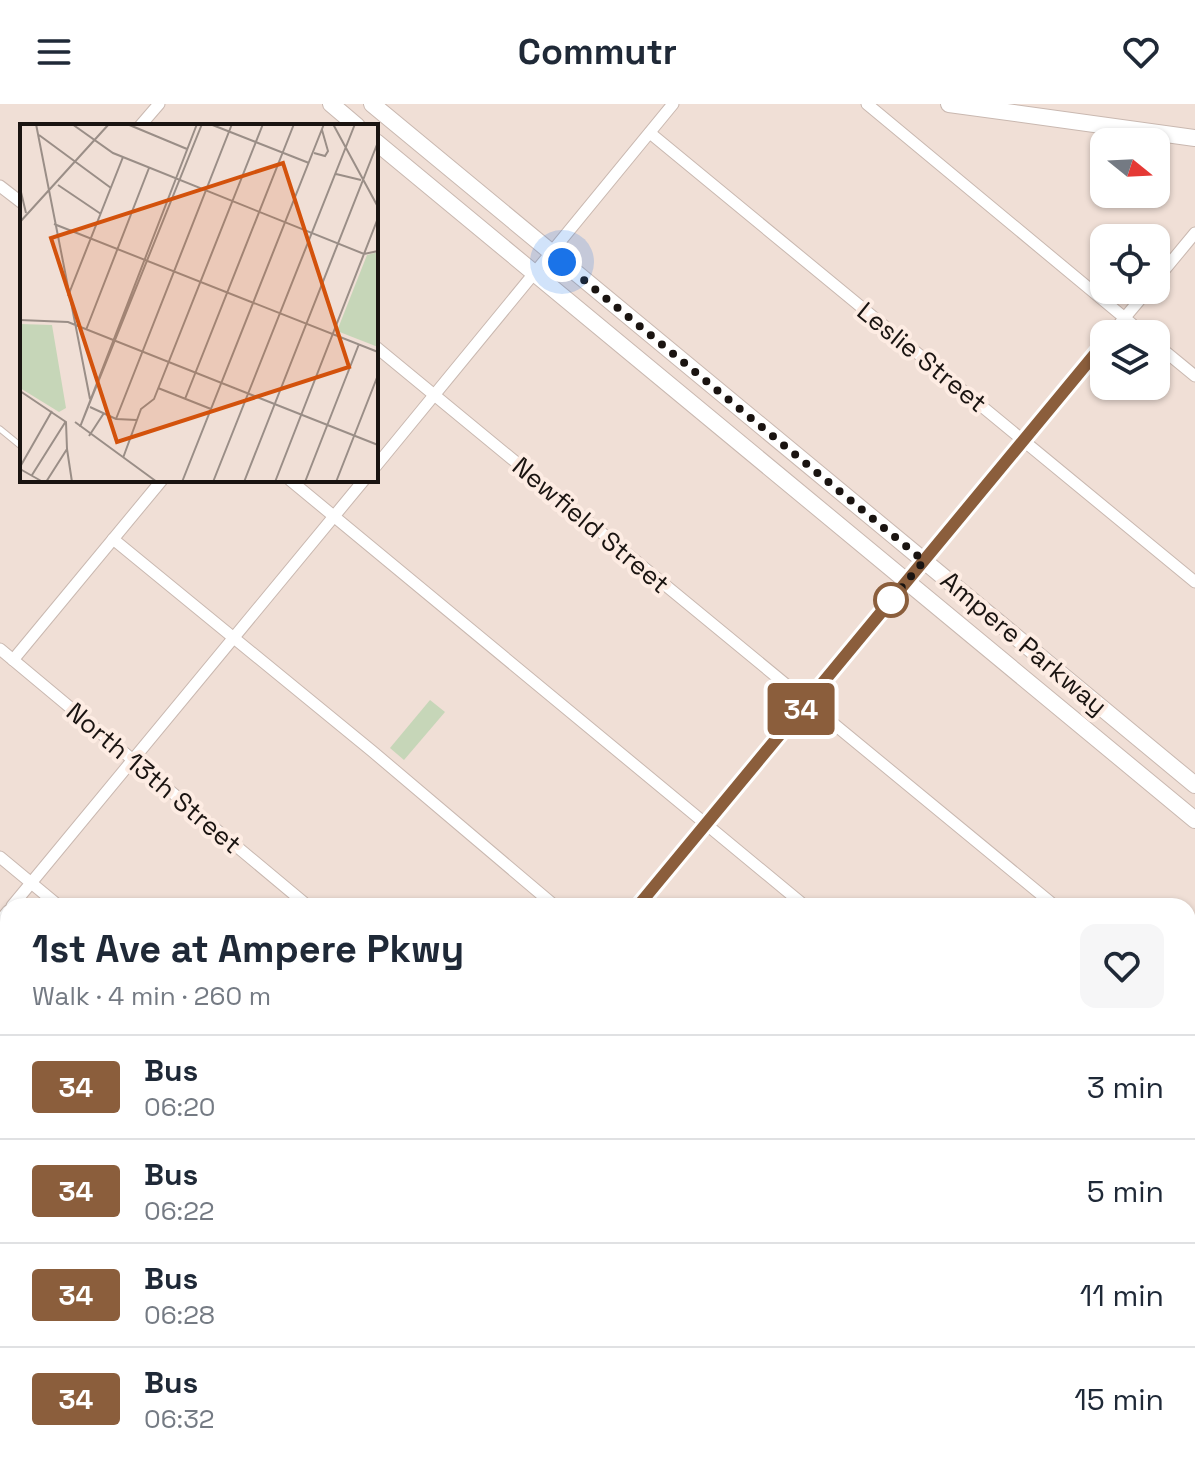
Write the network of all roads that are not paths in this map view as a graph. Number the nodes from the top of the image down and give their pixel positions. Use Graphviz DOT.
graph roads {
  1 [pos="159,104"];
  2 [pos="331,104"];
  3 [pos="372,104"];
  4 [pos="673,104"];
  5 [pos="867,104"];
  6 [pos="949,104"];
  7 [pos="142,124"];
  8 [pos="355,124"];
  9 [pos="650,133"];
  10 [pos="1195,138"];
  11 [pos="378,144"];
  12 [pos="0,186"];
  13 [pos="20,201"];
  14 [pos="1195,233"];
  15 [pos="551,253"];
  16 [pos="1170,263"];
  17 [pos="535,273"];
  18 [pos="1136,304"];
  19 [pos="1125,318"];
  20 [pos="1127,320"];
  21 [pos="378,349"];
  22 [pos="1170,355"];
  23 [pos="1090,360"];
  24 [pos="1195,376"];
  25 [pos="434,395"];
  26 [pos="0,429"];
  27 [pos="1023,441"];
  28 [pos="20,445"];
  29 [pos="378,464"];
  30 [pos="160,482"];
  31 [pos="292,482"];
  32 [pos="362,482"];
  33 [pos="334,517"];
  34 [pos="113,539"];
  35 [pos="924,561"];
  36 [pos="907,581"];
  37 [pos="1195,582"];
  38 [pos="234,638"];
  39 [pos="0,649"];
  40 [pos="13,660"];
  41 [pos="807,703"];
  42 [pos="132,760"];
  43 [pos="1195,785"];
  44 [pos="1195,820"];
  45 [pos="706,824"];
  46 [pos="0,857"];
  47 [pos="31,883"];
  48 [pos="19,898"];
  49 [pos="49,898"];
  50 [pos="298,898"];
  51 [pos="546,898"];
  52 [pos="645,898"];
  53 [pos="795,898"];
  54 [pos="1045,898"];
  1 -- 7 [label="street"];
  2 -- 8 [label="street"];
  3 -- 15 [label="street, Ampere Parkway"];
  4 -- 9 [label="street"];
  5 -- 19 [label="street"];
  6 -- 10 [label="street"];
  9 -- 15 [label="street"];
  9 -- 27 [label="street, Leslie Street"];
  11 -- 17 [label="street, Ampere Parkway"];
  12 -- 13 [label="street"];
  14 -- 16 [label="street"];
  15 -- 17 [label="street"];
  15 -- 35 [label="street, Ampere Parkway"];
  17 -- 25 [label="street"];
  17 -- 36 [label="street, Ampere Parkway"];
  18 -- 19 [label="street"];
  19 -- 20 [label="street"];
  21 -- 25 [label="street, Newfield Street"];
  22 -- 24 [label="street"];
  23 -- 27 [label="street"];
  25 -- 29 [label="street"];
  25 -- 41 [label="street, Newfield Street"];
  26 -- 28 [label="lane"];
  27 -- 35 [label="street"];
  27 -- 37 [label="street, Leslie Street"];
  30 -- 34 [label="street"];
  31 -- 33 [label="street"];
  32 -- 33 [label="street"];
  33 -- 38 [label="street"];
  33 -- 45 [label="street"];
  34 -- 38 [label="street"];
  34 -- 40 [label="street"];
  35 -- 36 [label="street"];
  35 -- 43 [label="street, Ampere Parkway"];
  36 -- 41 [label="street"];
  36 -- 44 [label="street, Ampere Parkway"];
  38 -- 42 [label="street"];
  38 -- 51 [label="street"];
  39 -- 40 [label="street, North 13th Street"];
  40 -- 42 [label="street, North 13th Street"];
  41 -- 45 [label="street"];
  41 -- 54 [label="street, Newfield Street"];
  42 -- 47 [label="street"];
  42 -- 50 [label="street, North 13th Street"];
  45 -- 52 [label="street"];
  45 -- 53 [label="street"];
  46 -- 47 [label="street"];
  47 -- 48 [label="street"];
  47 -- 49 [label="street"];
}
